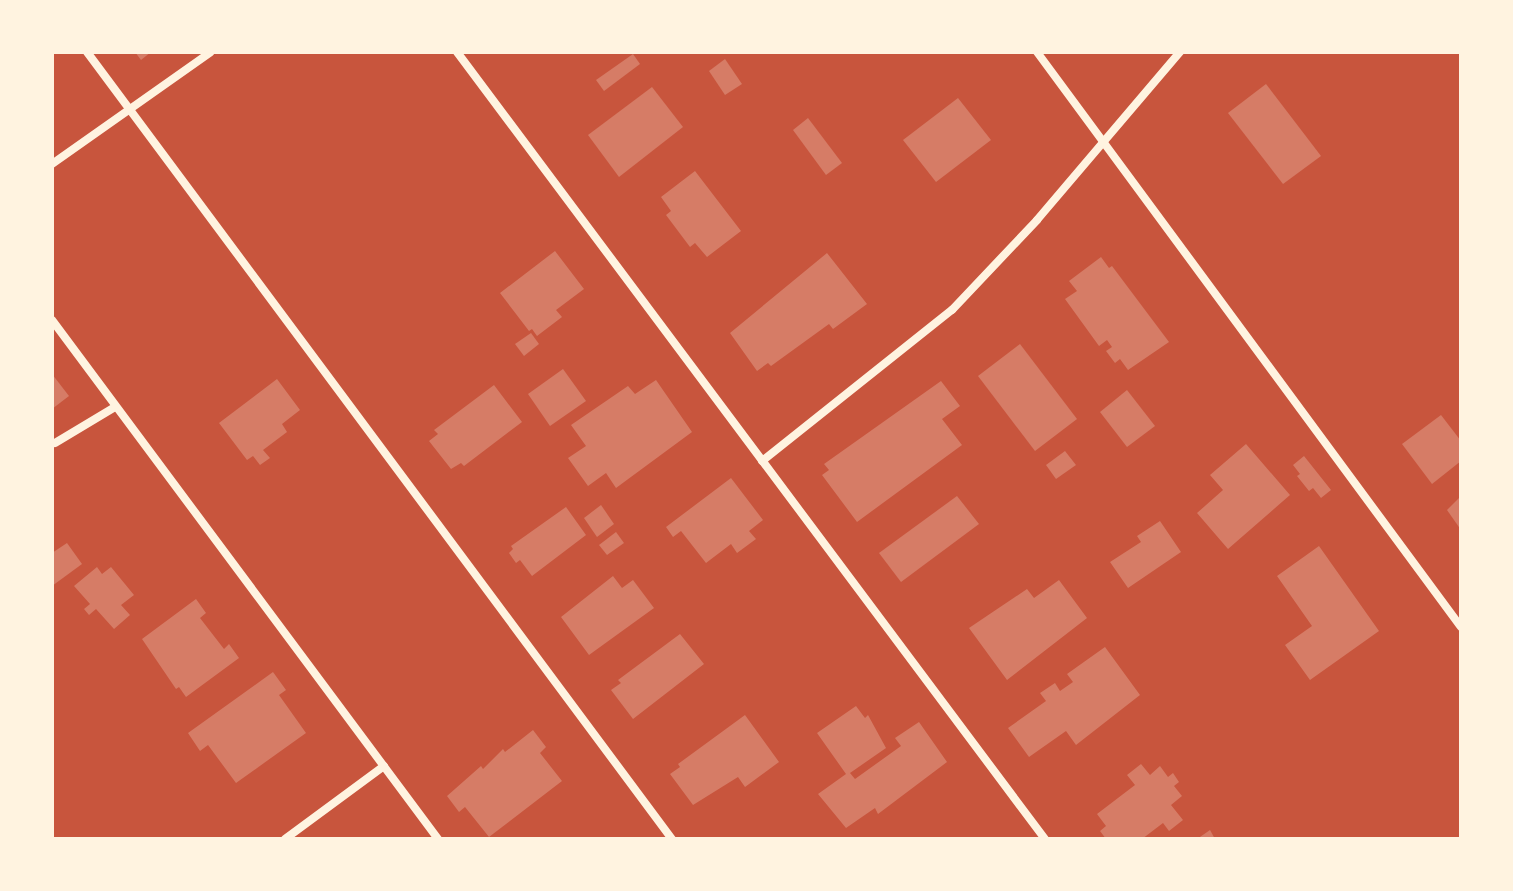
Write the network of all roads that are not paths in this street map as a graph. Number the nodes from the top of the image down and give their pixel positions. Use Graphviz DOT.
graph roads {
  1 [pos="87,52"];
  2 [pos="211,52"];
  3 [pos="457,52"];
  4 [pos="1037,52"];
  5 [pos="1180,52"];
  6 [pos="130,110"];
  7 [pos="1102,139"];
  8 [pos="52,164"];
  9 [pos="52,320"];
  10 [pos="115,407"];
  11 [pos="55,443"];
  12 [pos="762,461"];
  13 [pos="1461,627"];
  14 [pos="384,766"];
  15 [pos="285,839"];
  16 [pos="438,839"];
  17 [pos="672,839"];
  18 [pos="1045,839"];
  1 -- 6 [label="street"];
  2 -- 6 [label="street"];
  3 -- 12 [label="street"];
  4 -- 7 [label="street"];
  5 -- 7 [label="street"];
  6 -- 8 [label="street"];
  6 -- 17 [label="street"];
  7 -- 12 [label="street"];
  7 -- 13 [label="street"];
  9 -- 10 [label="street"];
  10 -- 11 [label="street"];
  10 -- 14 [label="street"];
  12 -- 18 [label="street"];
  14 -- 15 [label="street"];
  14 -- 16 [label="street"];
}
